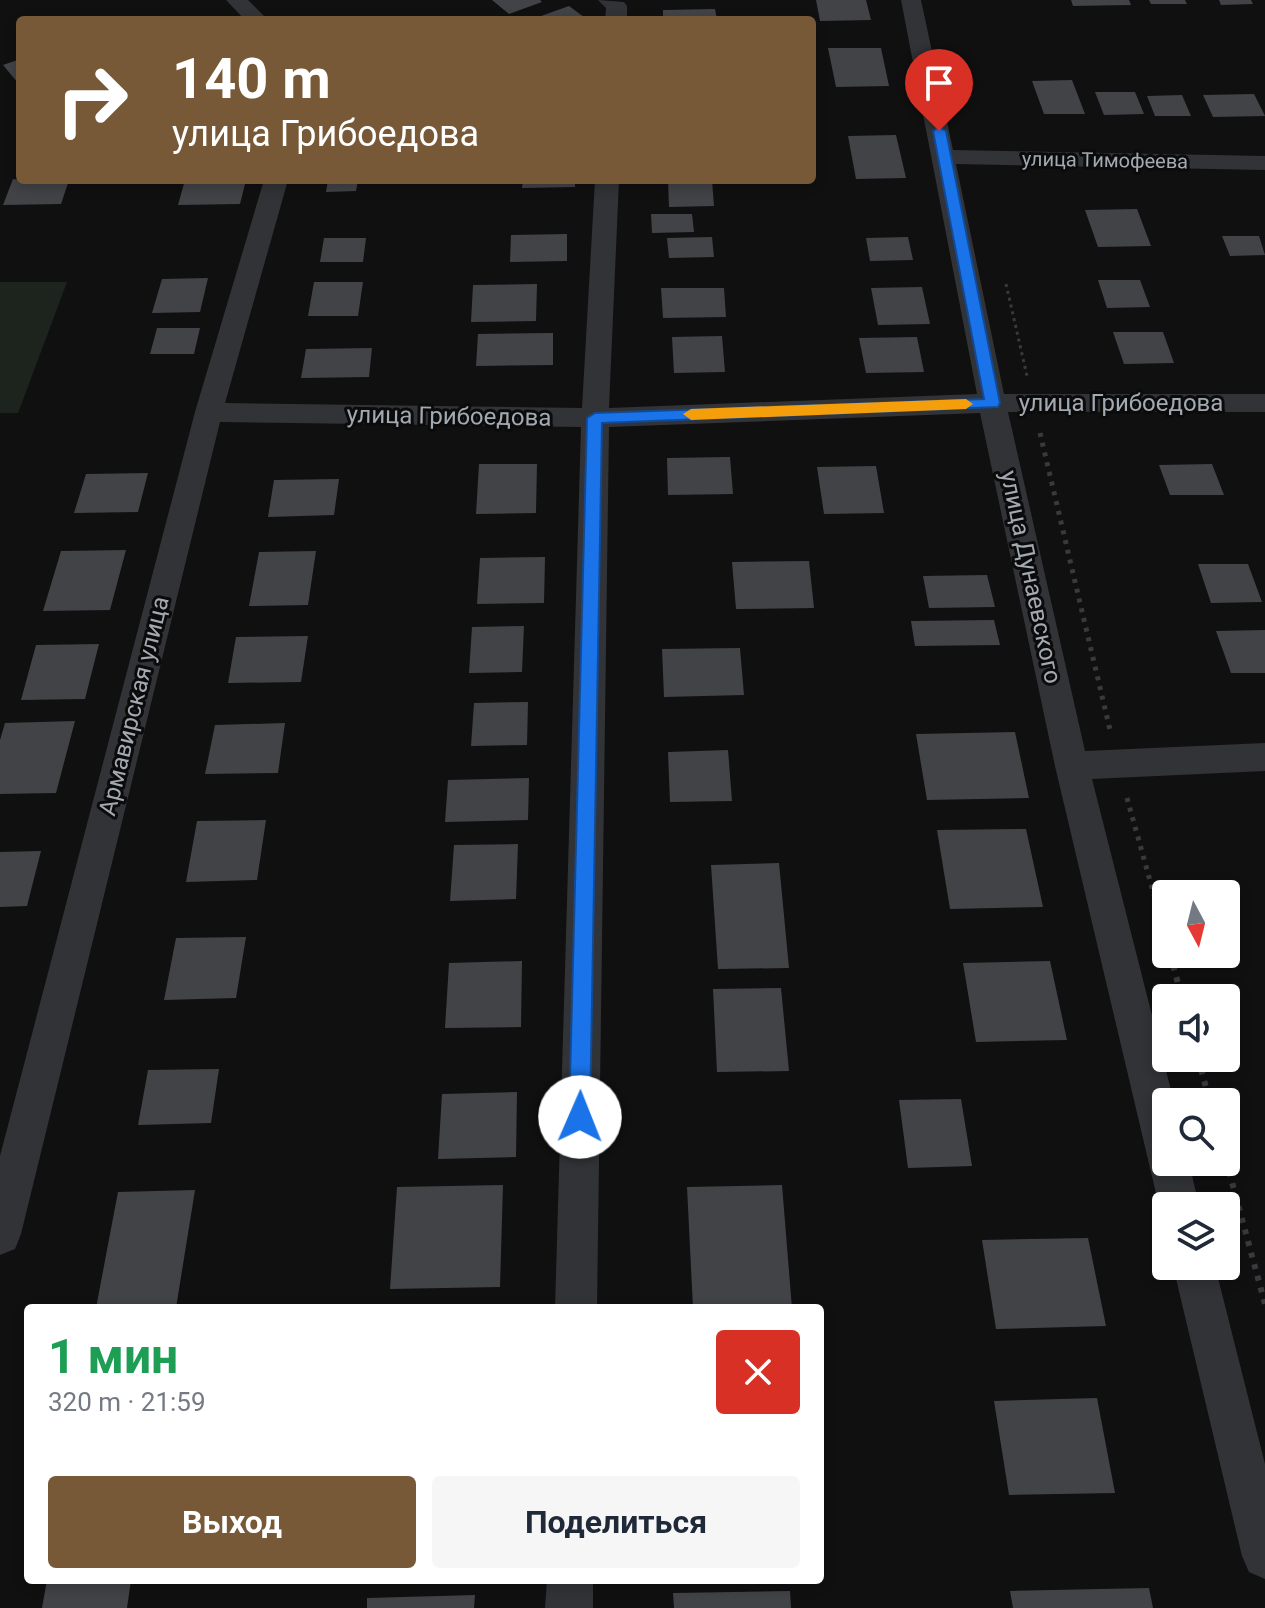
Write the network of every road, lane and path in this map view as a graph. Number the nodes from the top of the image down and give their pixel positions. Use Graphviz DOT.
graph roads {
  1 [pos="236,0"];
  2 [pos="608,0"];
  3 [pos="911,0"];
  4 [pos="253,16"];
  5 [pos="616,16"];
  6 [pos="945,157"];
  7 [pos="1265,163"];
  8 [pos="275,184"];
  9 [pos="607,184"];
  10 [pos="1005,280"];
  11 [pos="992,403"];
  12 [pos="1033,403"];
  13 [pos="1265,403"];
  14 [pos="209,412"];
  15 [pos="595,418"];
  16 [pos="1265,757"];
  17 [pos="1118,764"];
  18 [pos="1072,766"];
  19 [pos="1152,889"];
  20 [pos="1152,1094"];
  21 [pos="1230,1176"];
  22 [pos="0,1234"];
  23 [pos="1197,1280"];
  24 [pos="576,1304"];
  25 [pos="1265,1304"];
  26 [pos="1265,1556"];
  27 [pos="570,1584"];
  28 [pos="569,1608"];
  1 -- 4 [label="street"];
  2 -- 5 [label="street"];
  3 -- 6 [label="street, улица Дунаевского"];
  6 -- 7 [label="street, улица Тимофеева"];
  6 -- 11 [label="street, улица Дунаевского"];
  8 -- 14 [label="street, Армавирская улица"];
  9 -- 15 [label="street"];
  10 -- 12 [label="path"];
  11 -- 12 [label="street, улица Грибоедова"];
  11 -- 15 [label="street, улица Грибоедова"];
  11 -- 18 [label="street, улица Дунаевского"];
  12 -- 13 [label="street, улица Грибоедова"];
  12 -- 17 [label="path"];
  14 -- 15 [label="street, улица Грибоедова"];
  14 -- 22 [label="street, Армавирская улица"];
  15 -- 24 [label="street"];
  16 -- 17 [label="street"];
  17 -- 18 [label="street"];
  17 -- 19 [label="path"];
  18 -- 20 [label="street, улица Дунаевского"];
  21 -- 25 [label="path"];
  23 -- 26 [label="street"];
  27 -- 28 [label="street"];
}
